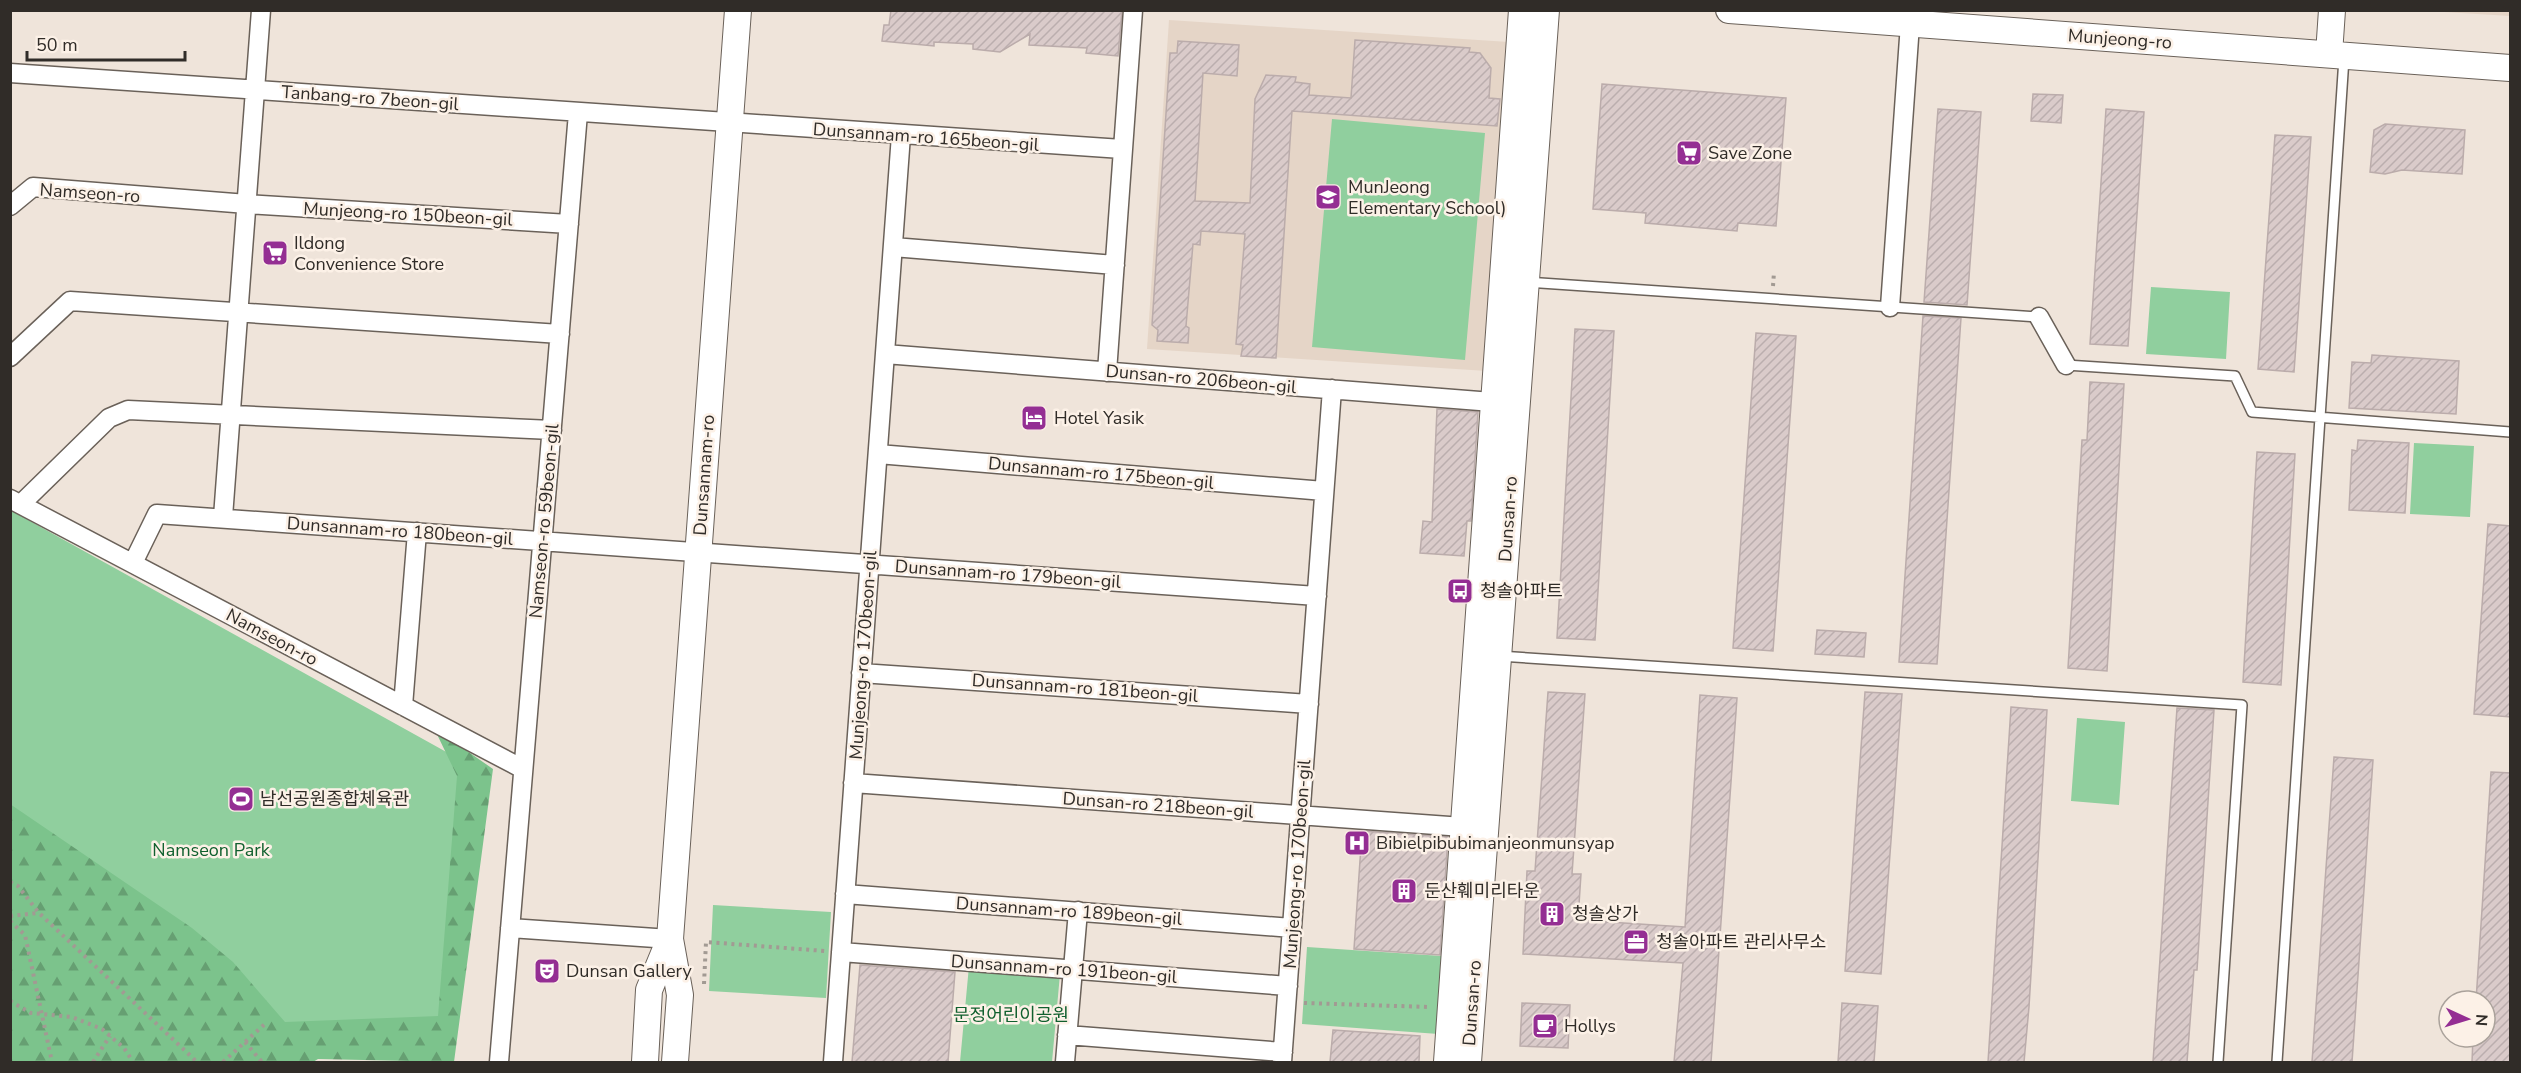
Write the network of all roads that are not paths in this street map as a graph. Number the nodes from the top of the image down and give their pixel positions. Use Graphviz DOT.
graph roads {
  1 [pos="261,10"];
  2 [pos="738,10"];
  3 [pos="1133,10"];
  4 [pos="1522,10"];
  5 [pos="1546,10"];
  6 [pos="1729,10"];
  7 [pos="2332,10"];
  8 [pos="1910,24"];
  9 [pos="2337,55"];
  10 [pos="2511,68"];
  11 [pos="10,73"];
  12 [pos="256,90"];
  13 [pos="578,113"];
  14 [pos="730,124"];
  15 [pos="901,135"];
  16 [pos="1122,149"];
  17 [pos="247,204"];
  18 [pos="10,206"];
  19 [pos="569,224"];
  20 [pos="893,247"];
  21 [pos="1115,265"];
  22 [pos="1514,281"];
  23 [pos="1890,307"];
  24 [pos="239,312"];
  25 [pos="2039,317"];
  26 [pos="560,334"];
  27 [pos="885,354"];
  28 [pos="10,357"];
  29 [pos="2066,365"];
  30 [pos="1107,372"];
  31 [pos="1332,389"];
  32 [pos="1505,403"];
  33 [pos="231,415"];
  34 [pos="2320,418"];
  35 [pos="552,430"];
  36 [pos="2511,432"];
  37 [pos="878,454"];
  38 [pos="1324,491"];
  39 [pos="16,502"];
  40 [pos="223,517"];
  41 [pos="417,532"];
  42 [pos="542,542"];
  43 [pos="699,552"];
  44 [pos="133,563"];
  45 [pos="870,564"];
  46 [pos="1317,596"];
  47 [pos="1487,655"];
  48 [pos="861,673"];
  49 [pos="1309,704"];
  50 [pos="403,706"];
  51 [pos="523,769"];
  52 [pos="853,783"];
  53 [pos="1300,814"];
  54 [pos="1463,827"];
  55 [pos="845,894"];
  56 [pos="1078,911"];
  57 [pos="510,928"];
  58 [pos="1292,928"];
  59 [pos="670,939"];
  60 [pos="841,952"];
  61 [pos="1072,969"];
  62 [pos="1287,994"];
  63 [pos="1067,1035"];
  64 [pos="1283,1057"];
  65 [pos="498,1062"];
  66 [pos="645,1062"];
  67 [pos="675,1062"];
  68 [pos="833,1062"];
  69 [pos="1065,1062"];
  70 [pos="1447,1062"];
  71 [pos="1468,1062"];
  72 [pos="2218,1062"];
  73 [pos="2277,1062"];
  1 -- 12 [label="street"];
  2 -- 14 [label="main road, Dunsannam-ro"];
  3 -- 16 [label="street"];
  4 -- 22 [label="main road, Dunsan-ro"];
  5 -- 22 [label="main road, Dunsan-ro"];
  6 -- 8 [label="main road, Munjeong-ro"];
  7 -- 9 [label="main road"];
  8 -- 9 [label="main road, Munjeong-ro"];
  8 -- 23 [label="street"];
  9 -- 10 [label="main road, Munjeong-ro"];
  9 -- 34 [label="lane"];
  11 -- 12 [label="street, Tanbang-ro 7beon-gil"];
  12 -- 13 [label="street, Tanbang-ro 7beon-gil"];
  12 -- 17 [label="street"];
  13 -- 14 [label="street, Tanbang-ro 7beon-gil"];
  13 -- 19 [label="street, Namseon-ro 59beon-gil"];
  14 -- 15 [label="street, Dunsannam-ro 165beon-gil"];
  14 -- 43 [label="main road, Dunsannam-ro"];
  15 -- 16 [label="street, Dunsannam-ro 165beon-gil"];
  15 -- 20 [label="street, Munjeong-ro 170beon-gil"];
  16 -- 21 [label="street"];
  17 -- 18 [label="street, Namseon-ro"];
  17 -- 19 [label="street, Munjeong-ro 150beon-gil"];
  17 -- 24 [label="street"];
  19 -- 26 [label="street, Namseon-ro 59beon-gil"];
  20 -- 21 [label="street"];
  20 -- 27 [label="street, Munjeong-ro 170beon-gil"];
  21 -- 30 [label="street"];
  22 -- 23 [label="lane"];
  22 -- 32 [label="main road, Dunsan-ro"];
  23 -- 25 [label="lane"];
  24 -- 26 [label="street"];
  24 -- 28 [label="street"];
  24 -- 33 [label="street"];
  25 -- 29 [label="street"];
  26 -- 35 [label="street, Namseon-ro 59beon-gil"];
  27 -- 30 [label="street, Dunsan-ro 206beon-gil"];
  27 -- 37 [label="street, Munjeong-ro 170beon-gil"];
  29 -- 34 [label="lane"];
  30 -- 31 [label="street, Dunsan-ro 206beon-gil"];
  31 -- 32 [label="street, Dunsan-ro 206beon-gil"];
  31 -- 38 [label="street, Munjeong-ro 170beon-gil"];
  32 -- 47 [label="main road, Dunsan-ro"];
  33 -- 35 [label="street"];
  33 -- 39 [label="street, Namseon-ro"];
  33 -- 40 [label="street"];
  34 -- 36 [label="lane"];
  34 -- 73 [label="lane"];
  35 -- 42 [label="street, Namseon-ro 59beon-gil"];
  37 -- 38 [label="street, Dunsannam-ro 175beon-gil"];
  37 -- 45 [label="street, Munjeong-ro 170beon-gil"];
  38 -- 46 [label="street, Munjeong-ro 170beon-gil"];
  39 -- 44 [label="street, Namseon-ro"];
  40 -- 41 [label="street, Dunsannam-ro 180beon-gil"];
  40 -- 44 [label="street, Dunsannam-ro 180beon-gil"];
  41 -- 42 [label="street, Dunsannam-ro 180beon-gil"];
  41 -- 50 [label="street"];
  42 -- 43 [label="street, Dunsannam-ro 180beon-gil"];
  42 -- 51 [label="street, Namseon-ro 59beon-gil"];
  43 -- 45 [label="street, Dunsannam-ro 179beon-gil"];
  43 -- 59 [label="main road, Dunsannam-ro"];
  44 -- 50 [label="street, Namseon-ro"];
  45 -- 46 [label="street, Dunsannam-ro 179beon-gil"];
  45 -- 48 [label="street, Munjeong-ro 170beon-gil"];
  46 -- 49 [label="street, Munjeong-ro 170beon-gil"];
  47 -- 54 [label="main road, Dunsan-ro"];
  47 -- 71 [label="main road, Dunsan-ro"];
  47 -- 72 [label="lane"];
  48 -- 49 [label="street, Dunsannam-ro 181beon-gil"];
  48 -- 52 [label="street, Munjeong-ro 170beon-gil"];
  49 -- 53 [label="street, Munjeong-ro 170beon-gil"];
  50 -- 51 [label="street, Namseon-ro"];
  51 -- 57 [label="street, Namseon-ro 59beon-gil"];
  52 -- 53 [label="street, Dunsan-ro 218beon-gil"];
  52 -- 55 [label="street, Munjeong-ro 170beon-gil"];
  53 -- 54 [label="street, Dunsan-ro 218beon-gil"];
  53 -- 58 [label="street, Munjeong-ro 170beon-gil"];
  54 -- 70 [label="main road, Dunsan-ro"];
  55 -- 56 [label="street, Dunsannam-ro 189beon-gil"];
  55 -- 60 [label="street, Munjeong-ro 170beon-gil"];
  56 -- 58 [label="street, Dunsannam-ro 189beon-gil"];
  56 -- 61 [label="street"];
  57 -- 59 [label="street"];
  57 -- 65 [label="street, Namseon-ro 59beon-gil"];
  58 -- 62 [label="street, Munjeong-ro 170beon-gil"];
  59 -- 66 [label="main road, Dunsannam-ro"];
  59 -- 67 [label="main road, Dunsannam-ro"];
  60 -- 61 [label="street, Dunsannam-ro 191beon-gil"];
  60 -- 68 [label="street, Munjeong-ro 170beon-gil"];
  61 -- 62 [label="street, Dunsannam-ro 191beon-gil"];
  61 -- 63 [label="street"];
  62 -- 64 [label="street, Munjeong-ro 170beon-gil"];
  63 -- 64 [label="street, Munjeong-ro 170beon-gil"];
  63 -- 69 [label="street"];
}
